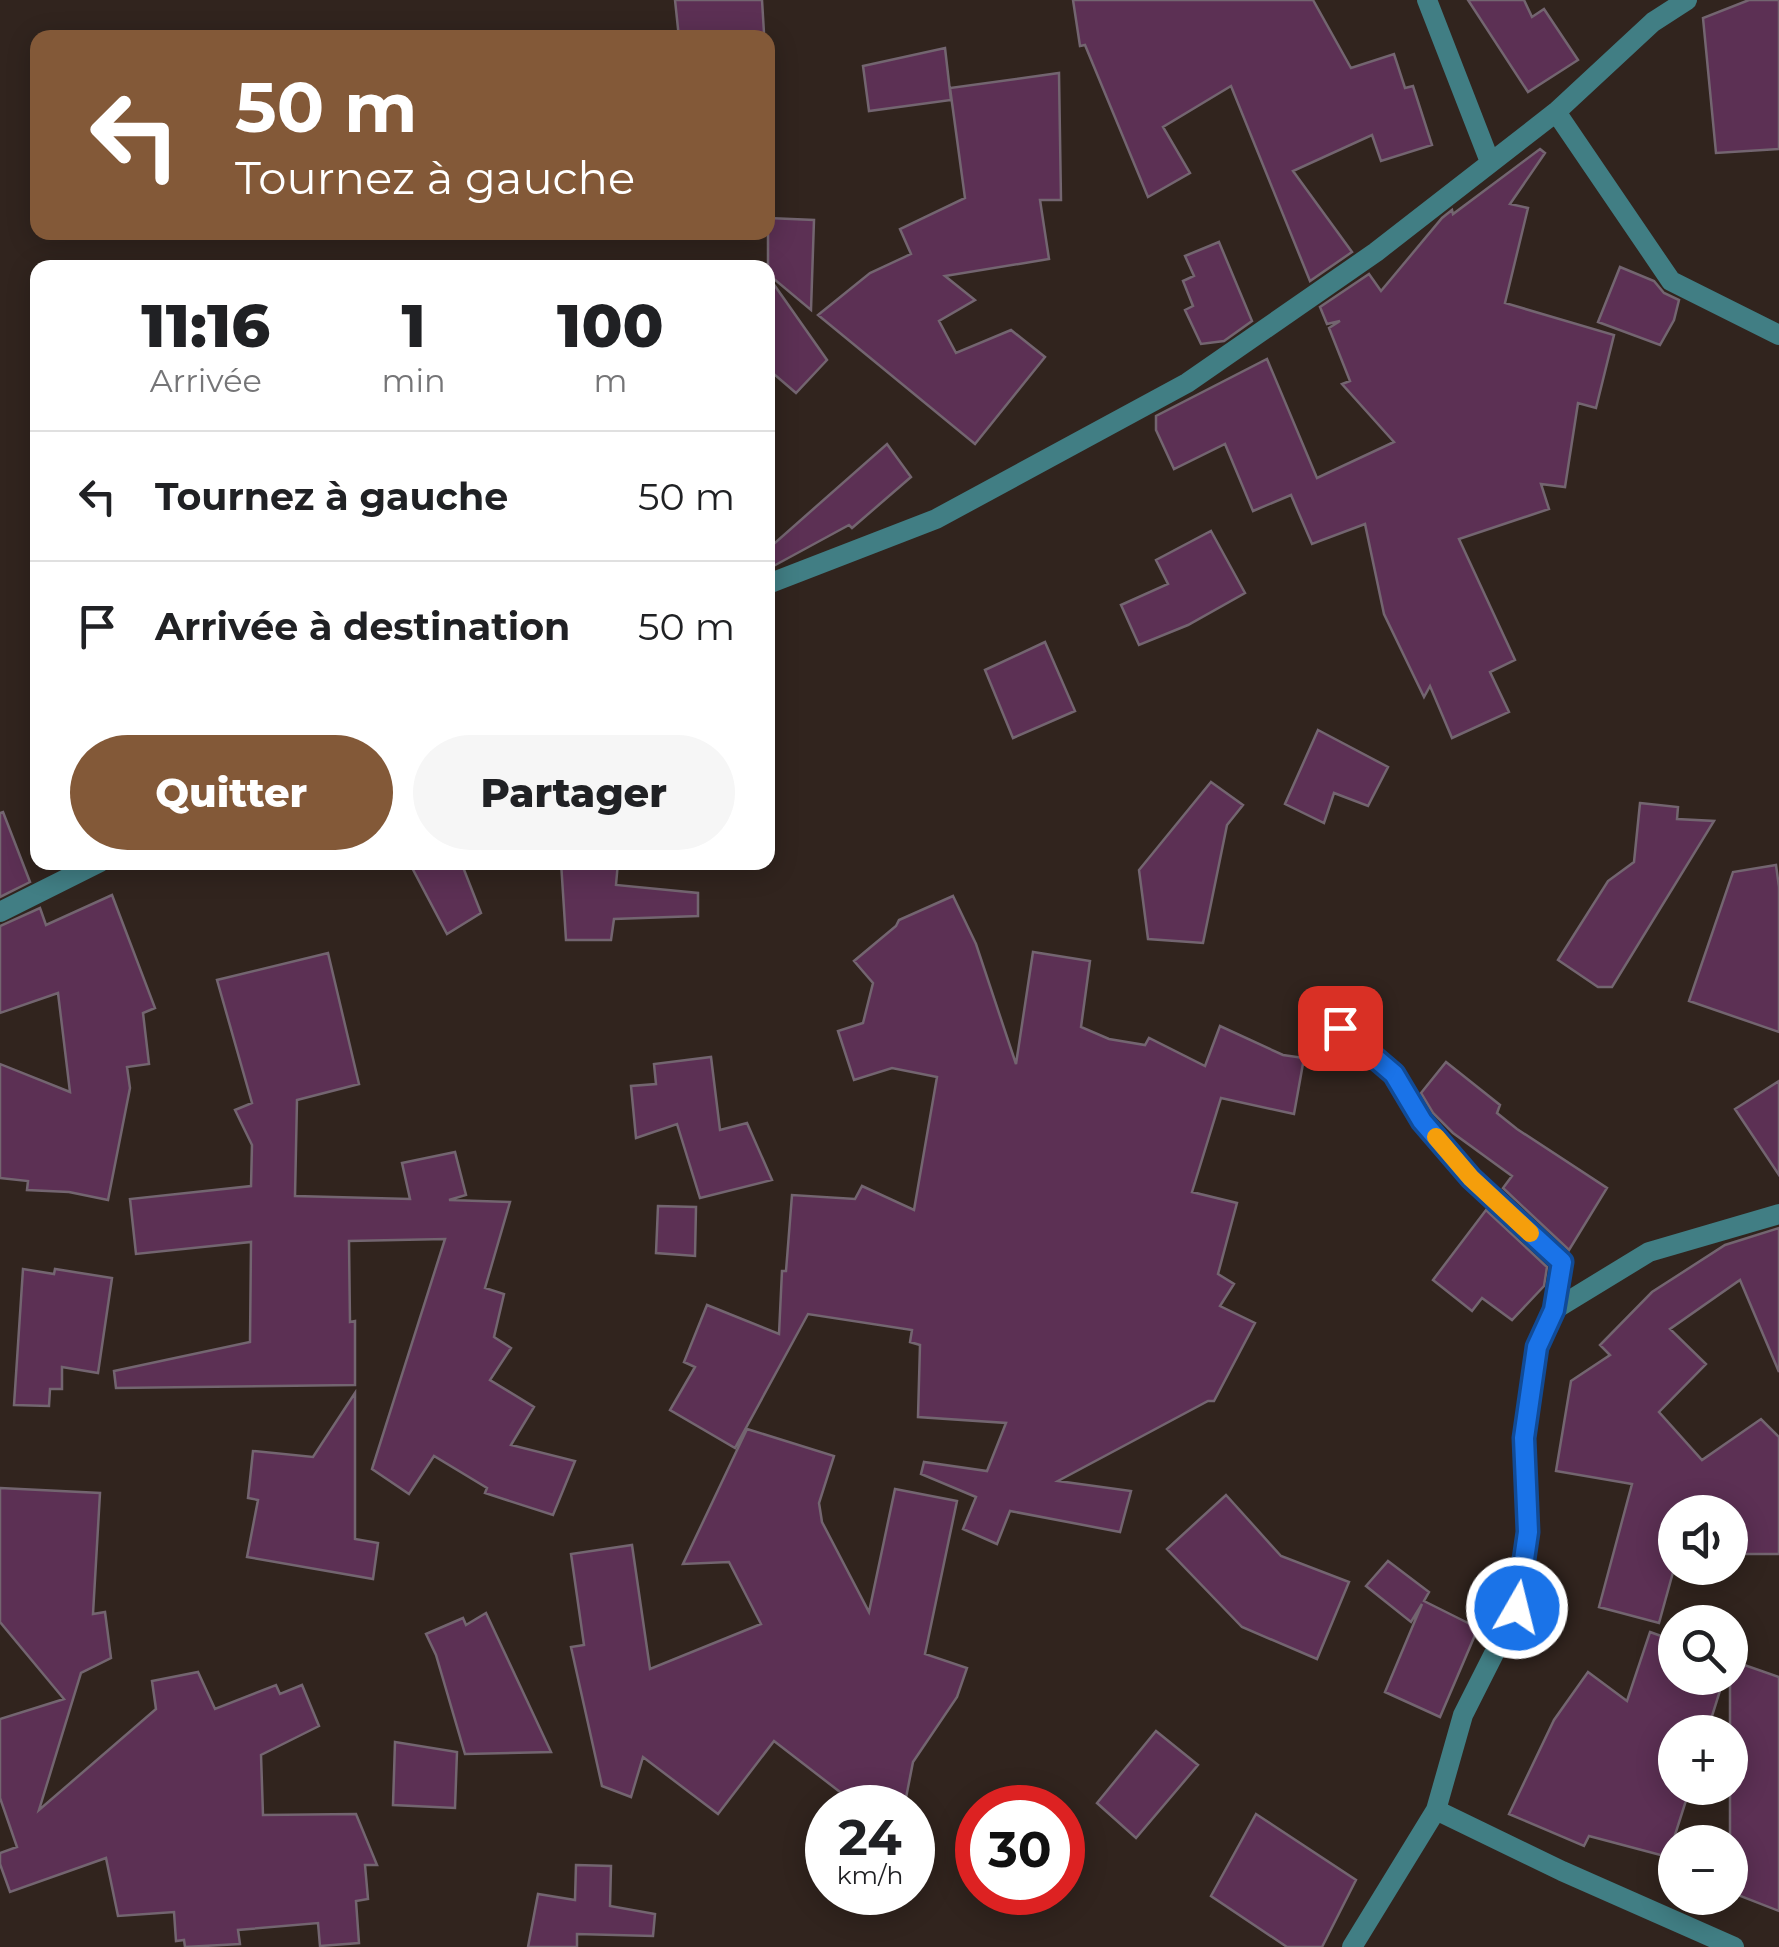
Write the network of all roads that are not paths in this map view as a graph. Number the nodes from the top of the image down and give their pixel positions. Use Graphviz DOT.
graph roads {
  1 [pos="1427,0"];
  2 [pos="1688,0"];
  3 [pos="1556,112"];
  4 [pos="1490,162"];
  5 [pos="1779,335"];
  6 [pos="775,581"];
  7 [pos="84,870"];
  8 [pos="0,912"];
  9 [pos="1340,1028"];
  10 [pos="1779,1214"];
  11 [pos="1554,1310"];
  12 [pos="1436,1810"];
  13 [pos="1352,1947"];
  14 [pos="1734,1947"];
  1 -- 4 [label="street"];
  2 -- 3 [label="street"];
  3 -- 4 [label="street"];
  3 -- 5 [label="street"];
  4 -- 6 [label="street"];
  7 -- 8 [label="street"];
  9 -- 11 [label="street"];
  10 -- 11 [label="street"];
  11 -- 12 [label="street"];
  12 -- 13 [label="street"];
  12 -- 14 [label="street"];
}
